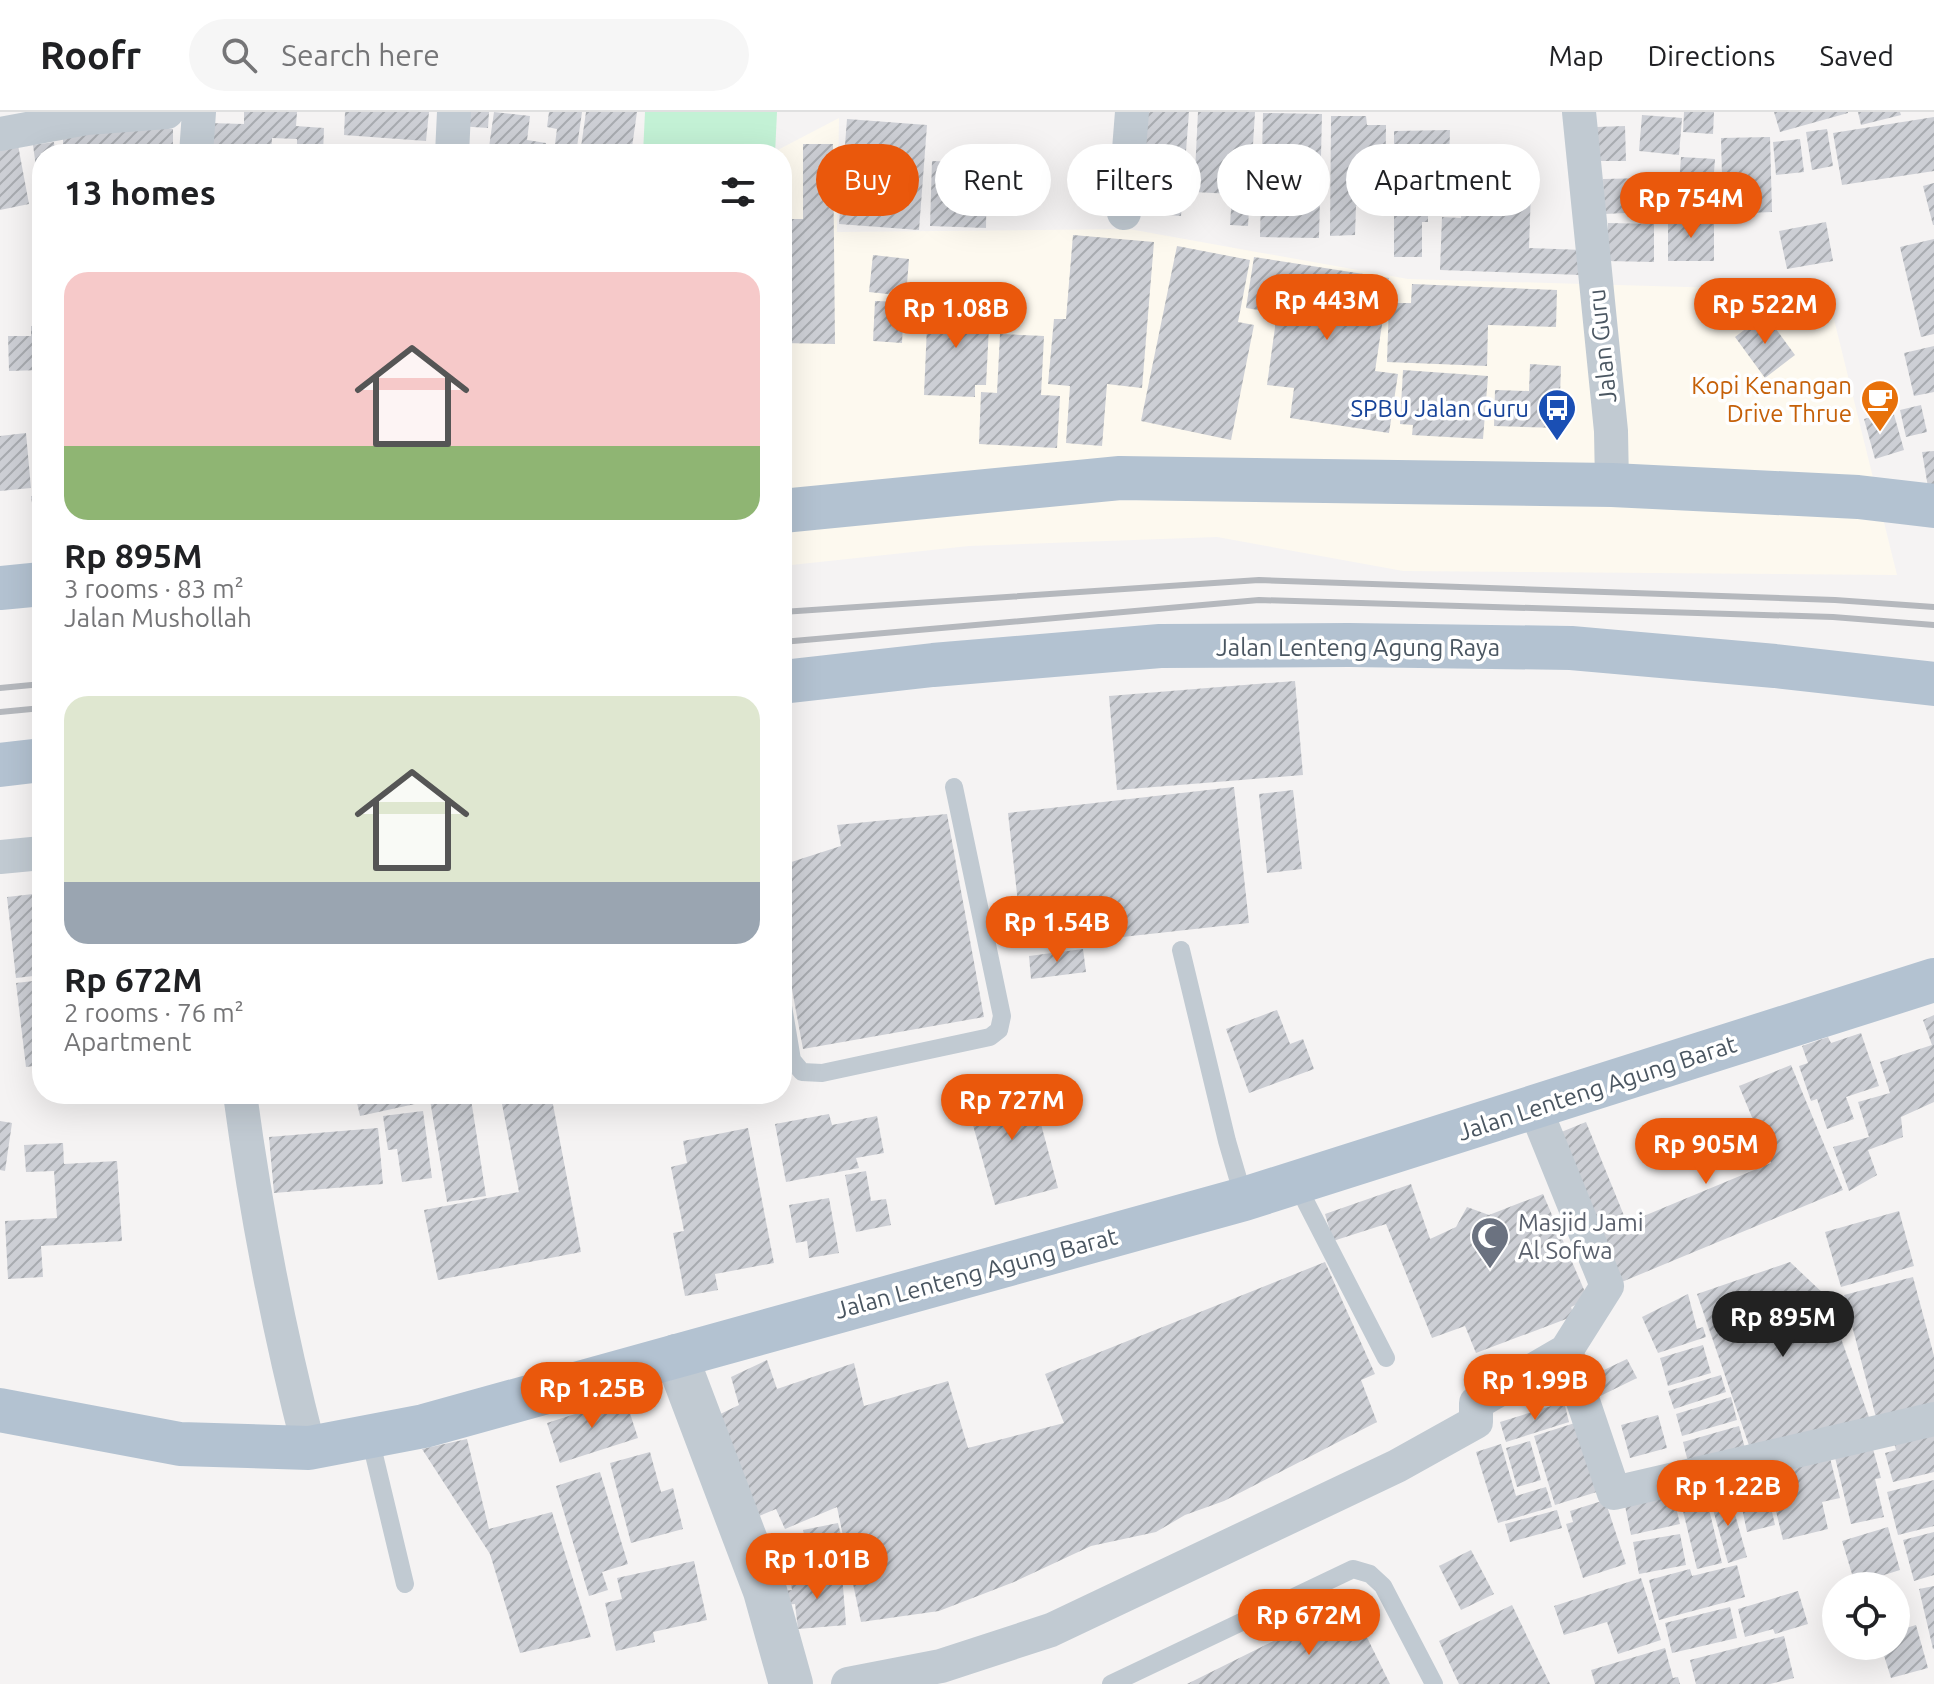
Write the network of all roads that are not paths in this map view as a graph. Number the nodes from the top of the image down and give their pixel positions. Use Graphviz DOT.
graph roads {
  1 [pos="167,112"];
  2 [pos="199,112"];
  3 [pos="454,112"];
  4 [pos="1132,112"];
  5 [pos="1579,112"];
  6 [pos="86,115"];
  7 [pos="0,134"];
  8 [pos="197,144"];
  9 [pos="452,144"];
  10 [pos="1129,144"];
  11 [pos="1612,485"];
  12 [pos="1934,506"];
  13 [pos="792,510"];
  14 [pos="32,585"];
  15 [pos="0,588"];
  16 [pos="792,681"];
  17 [pos="1934,684"];
  18 [pos="32,761"];
  19 [pos="0,765"];
  20 [pos="954,787"];
  21 [pos="32,854"];
  22 [pos="0,857"];
  23 [pos="1181,950"];
  24 [pos="1934,980"];
  25 [pos="792,1060"];
  26 [pos="241,1104"];
  27 [pos="1535,1108"];
  28 [pos="1296,1183"];
  29 [pos="1244,1199"];
  30 [pos="1568,1348"];
  31 [pos="676,1356"];
  32 [pos="1386,1358"];
  33 [pos="0,1410"];
  34 [pos="1934,1419"];
  35 [pos="370,1438"];
  36 [pos="309,1448"];
  37 [pos="405,1584"];
  38 [pos="790,1677"];
  39 [pos="848,1684"];
  40 [pos="1111,1684"];
  41 [pos="1434,1684"];
  1 -- 6 [label="street"];
  2 -- 8 [label="street"];
  3 -- 9 [label="street"];
  4 -- 10 [label="street"];
  5 -- 11 [label="street, Jalan Guru"];
  6 -- 7 [label="street"];
  11 -- 12 [label="main road"];
  11 -- 13 [label="main road"];
  14 -- 15 [label="main road"];
  16 -- 17 [label="main road, Jalan Lenteng Agung Raya"];
  18 -- 19 [label="main road"];
  20 -- 25 [label="lane"];
  21 -- 22 [label="street"];
  23 -- 29 [label="lane"];
  24 -- 27 [label="main road, Jalan Lenteng Agung Barat"];
  26 -- 36 [label="street"];
  27 -- 28 [label="main road, Jalan Lenteng Agung Barat"];
  27 -- 30 [label="street"];
  28 -- 29 [label="main road, Jalan Lenteng Agung Barat"];
  28 -- 32 [label="lane"];
  29 -- 31 [label="main road, Jalan Lenteng Agung Barat"];
  30 -- 34 [label="street"];
  30 -- 39 [label="street"];
  31 -- 35 [label="main road, Jalan Lenteng Agung Barat"];
  31 -- 38 [label="street"];
  33 -- 36 [label="main road, Jalan Lenteng Agung Barat"];
  35 -- 36 [label="main road, Jalan Lenteng Agung Barat"];
  35 -- 37 [label="lane"];
  40 -- 41 [label="lane"];
}
